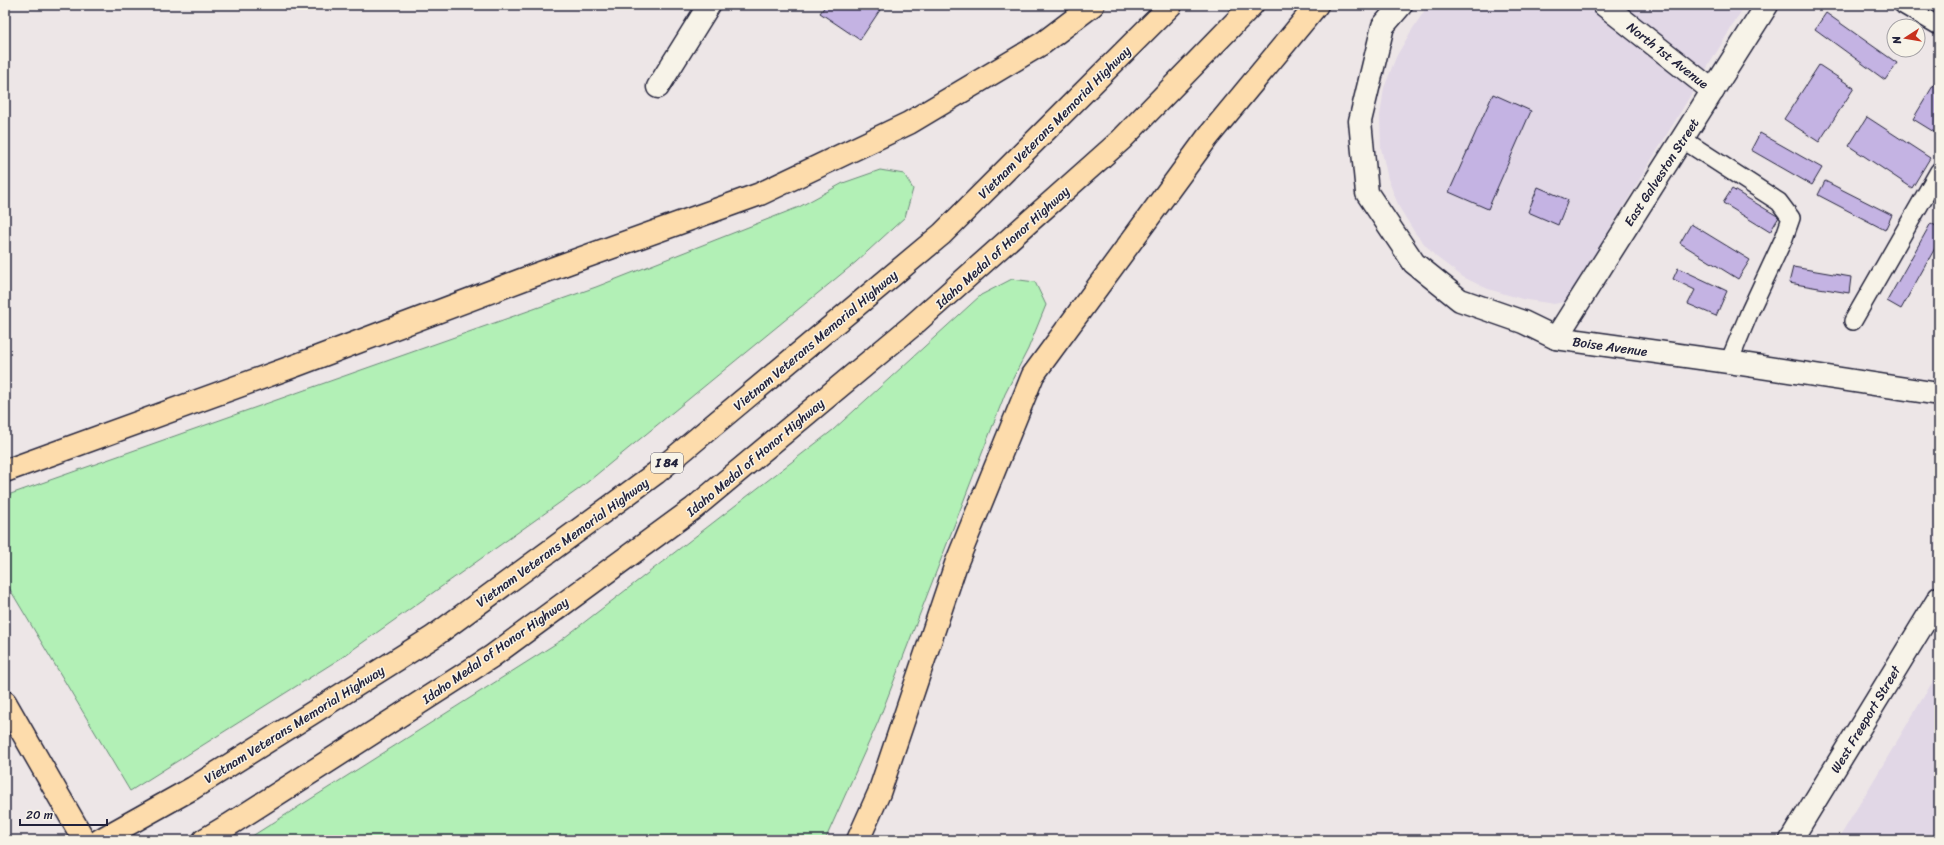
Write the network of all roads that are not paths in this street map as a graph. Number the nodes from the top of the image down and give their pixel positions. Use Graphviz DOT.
graph roads {
  1 [pos="710,5"];
  2 [pos="1094,5"];
  3 [pos="1171,5"];
  4 [pos="1252,5"];
  5 [pos="1317,5"];
  6 [pos="1401,5"];
  7 [pos="1604,5"];
  8 [pos="1767,5"];
  9 [pos="1903,5"];
  10 [pos="1939,26"];
  11 [pos="658,87"];
  12 [pos="1713,91"];
  13 [pos="1682,139"];
  14 [pos="1937,179"];
  15 [pos="1853,321"];
  16 [pos="1556,338"];
  17 [pos="1729,362"];
  18 [pos="1939,394"];
  19 [pos="5,471"];
  20 [pos="1939,598"];
  21 [pos="5,702"];
  22 [pos="84,840"];
  23 [pos="100,840"];
  24 [pos="204,840"];
  25 [pos="858,840"];
  26 [pos="1791,840"];
  1 -- 11 [label="street"];
  2 -- 19 [label="main road"];
  3 -- 23 [label="main road, Vietnam Veterans Memorial Highway / I 84"];
  4 -- 24 [label="main road, Idaho Medal of Honor Highway"];
  5 -- 25 [label="main road"];
  6 -- 16 [label="street, Boise Avenue"];
  7 -- 12 [label="street, North 1st Avenue"];
  8 -- 12 [label="street, East Galveston Street"];
  9 -- 10 [label="lane"];
  12 -- 13 [label="street, East Galveston Street"];
  13 -- 16 [label="street, East Galveston Street"];
  13 -- 17 [label="lane"];
  14 -- 15 [label="lane"];
  16 -- 17 [label="street, Boise Avenue"];
  17 -- 18 [label="street, Boise Avenue"];
  20 -- 26 [label="street, West Freeport Street"];
  21 -- 22 [label="main road"];
}
